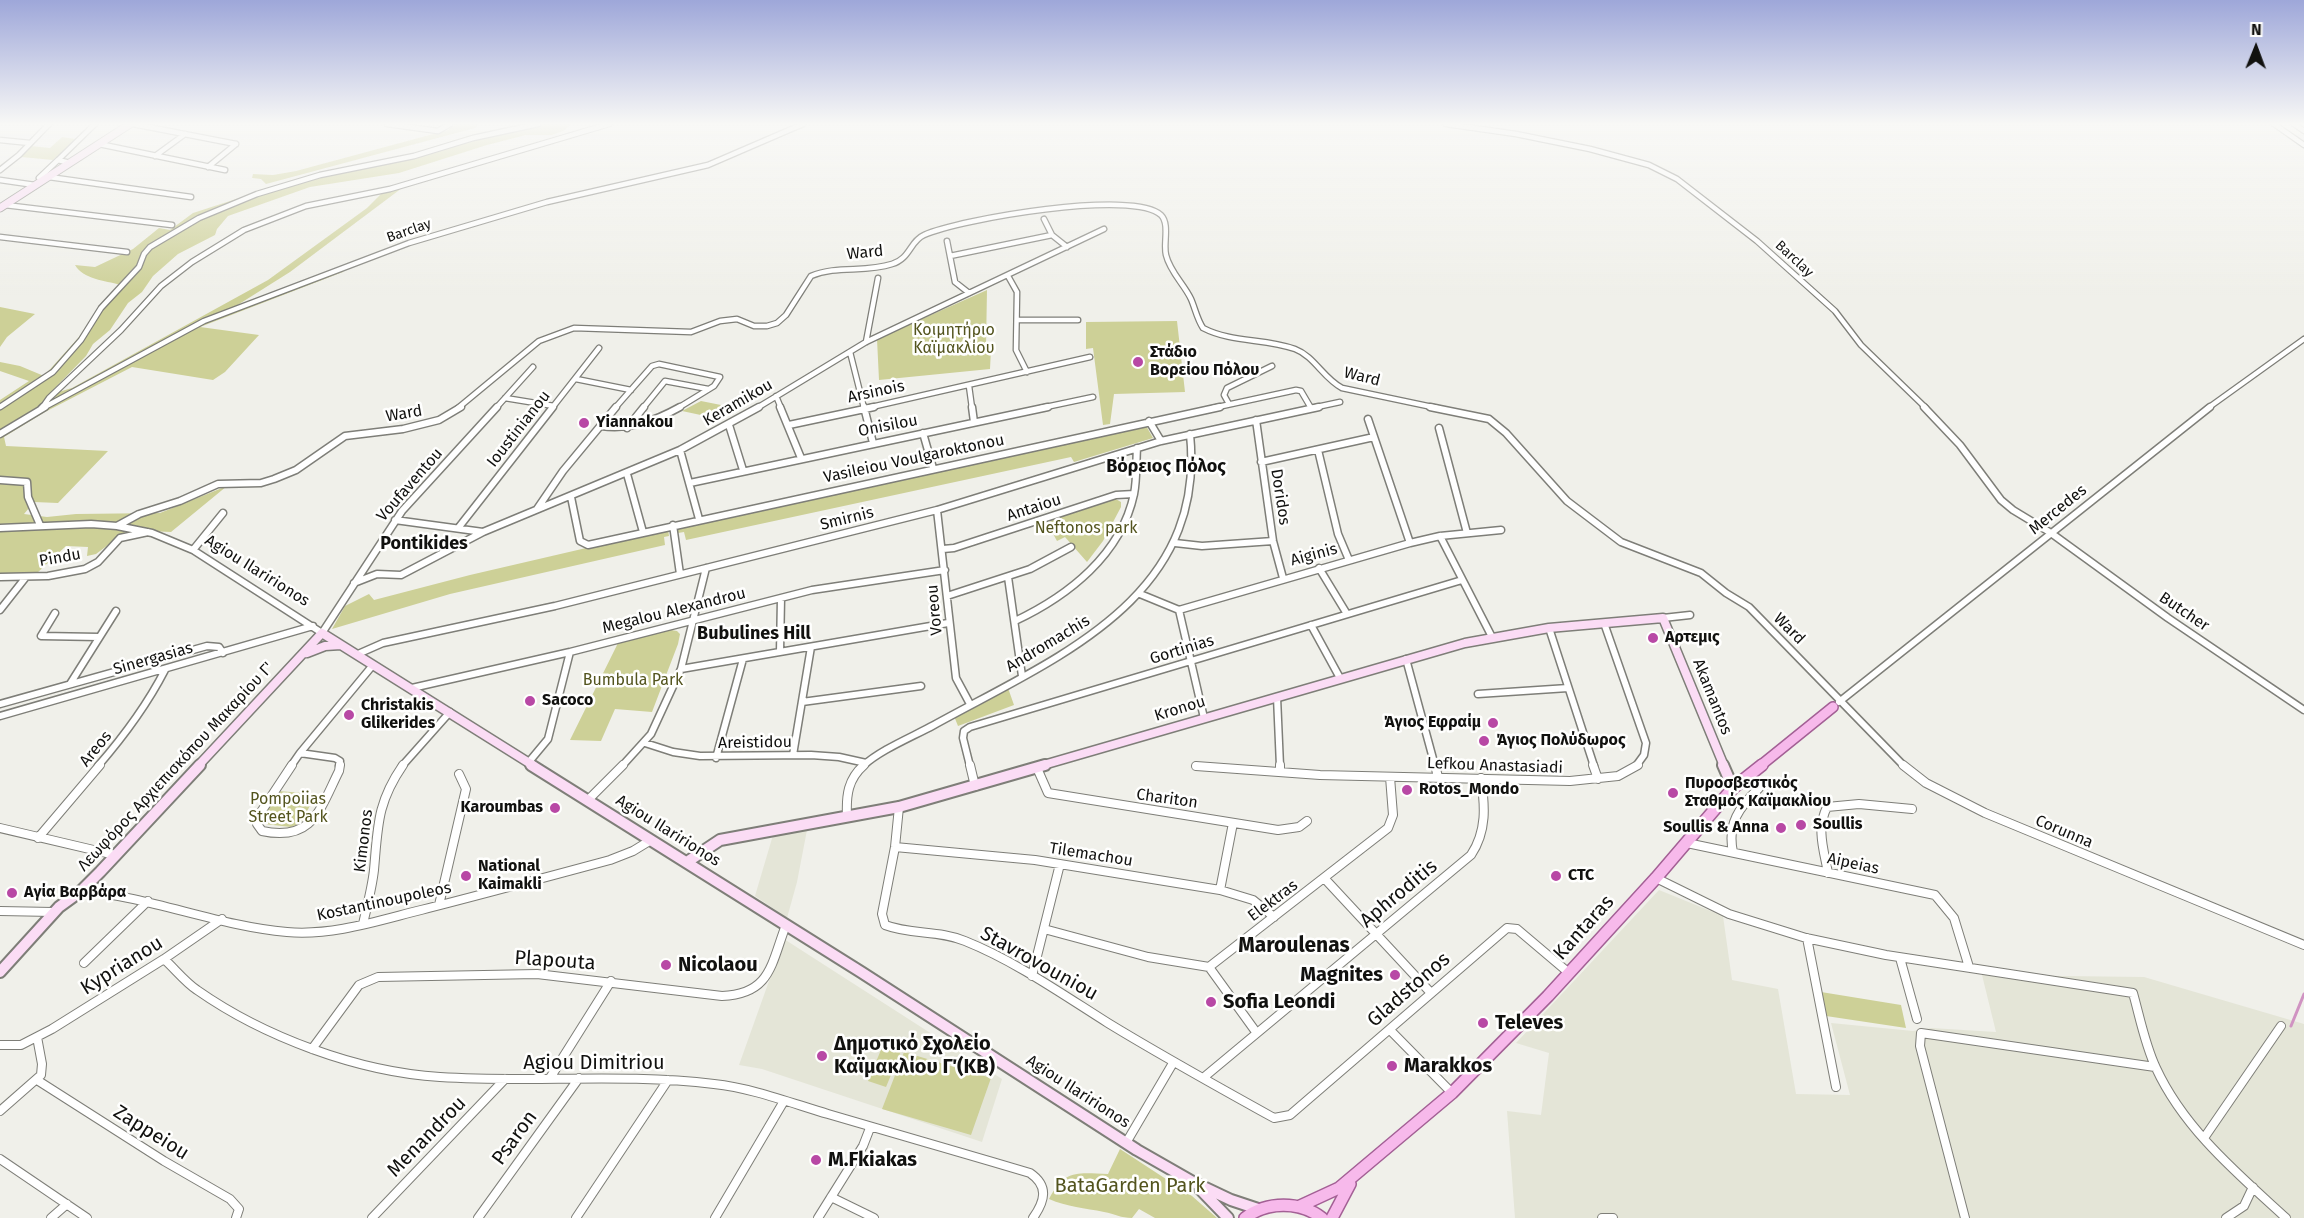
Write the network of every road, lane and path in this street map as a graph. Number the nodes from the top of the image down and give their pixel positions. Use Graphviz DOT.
graph roads {
  1 [pos="6,181"];
  2 [pos="42,181"];
  3 [pos="76,181"];
  4 [pos="301,181"];
  5 [pos="417,181"];
  6 [pos="639,181"];
  7 [pos="1679,181"];
  8 [pos="35,185"];
  9 [pos="191,197"];
  10 [pos="2,207"];
  11 [pos="1044,219"];
  12 [pos="172,225"];
  13 [pos="1104,229"];
  14 [pos="1053,235"];
  15 [pos="0,237"];
  16 [pos="947,241"];
  17 [pos="1067,247"];
  18 [pos="127,252"];
  19 [pos="950,256"];
  20 [pos="1008,276"];
  21 [pos="878,278"];
  22 [pos="969,293"];
  23 [pos="1017,320"];
  24 [pos="1078,320"];
  25 [pos="2304,339"];
  26 [pos="866,342"];
  27 [pos="598,348"];
  28 [pos="850,352"];
  29 [pos="1090,357"];
  30 [pos="1272,366"];
  31 [pos="533,367"];
  32 [pos="1027,372"];
  33 [pos="576,379"];
  34 [pos="969,386"];
  35 [pos="708,389"];
  36 [pos="631,390"];
  37 [pos="776,396"];
  38 [pos="1093,397"];
  39 [pos="506,398"];
  40 [pos="1340,402"];
  41 [pos="1229,404"];
  42 [pos="554,406"];
  43 [pos="0,407"];
  44 [pos="864,408"];
  45 [pos="1311,408"];
  46 [pos="41,409"];
  47 [pos="1368,419"];
  48 [pos="1256,420"];
  49 [pos="1149,421"];
  50 [pos="974,422"];
  51 [pos="729,425"];
  52 [pos="789,425"];
  53 [pos="601,426"];
  54 [pos="627,428"];
  55 [pos="1438,428"];
  56 [pos="923,433"];
  57 [pos="0,434"];
  58 [pos="1190,434"];
  59 [pos="1374,437"];
  60 [pos="1161,441"];
  61 [pos="873,443"];
  62 [pos="1137,448"];
  63 [pos="680,450"];
  64 [pos="1318,450"];
  65 [pos="801,458"];
  66 [pos="1261,462"];
  67 [pos="933,468"];
  68 [pos="743,471"];
  69 [pos="627,474"];
  70 [pos="0,480"];
  71 [pos="690,483"];
  72 [pos="1134,494"];
  73 [pos="571,497"];
  74 [pos="537,509"];
  75 [pos="936,510"];
  76 [pos="223,513"];
  77 [pos="699,519"];
  78 [pos="395,520"];
  79 [pos="40,525"];
  80 [pos="673,525"];
  81 [pos="117,526"];
  82 [pos="459,527"];
  83 [pos="0,528"];
  84 [pos="1501,530"];
  85 [pos="148,532"];
  86 [pos="483,532"];
  87 [pos="643,532"];
  88 [pos="1467,533"];
  89 [pos="2051,533"];
  90 [pos="1440,536"];
  91 [pos="1273,541"];
  92 [pos="1175,543"];
  93 [pos="1410,543"];
  94 [pos="1071,547"];
  95 [pos="943,549"];
  96 [pos="193,550"];
  97 [pos="1349,560"];
  98 [pos="366,563"];
  99 [pos="706,568"];
  100 [pos="1320,568"];
  101 [pos="945,570"];
  102 [pos="376,574"];
  103 [pos="680,574"];
  104 [pos="0,577"];
  105 [pos="26,577"];
  106 [pos="1008,577"];
  107 [pos="1283,578"];
  108 [pos="1462,580"];
  109 [pos="354,583"];
  110 [pos="1140,594"];
  111 [pos="947,596"];
  112 [pos="781,598"];
  113 [pos="0,610"];
  114 [pos="1179,610"];
  115 [pos="116,611"];
  116 [pos="55,613"];
  117 [pos="1347,614"];
  118 [pos="1690,615"];
  119 [pos="1663,618"];
  120 [pos="694,620"];
  121 [pos="1015,621"];
  122 [pos="948,623"];
  123 [pos="1604,623"];
  124 [pos="1311,625"];
  125 [pos="313,626"];
  126 [pos="1549,628"];
  127 [pos="322,633"];
  128 [pos="99,637"];
  129 [pos="1492,637"];
  130 [pos="345,645"];
  131 [pos="811,647"];
  132 [pos="570,652"];
  133 [pos="780,652"];
  134 [pos="223,653"];
  135 [pos="358,654"];
  136 [pos="300,657"];
  137 [pos="743,659"];
  138 [pos="1406,659"];
  139 [pos="1190,661"];
  140 [pos="373,664"];
  141 [pos="132,668"];
  142 [pos="681,669"];
  143 [pos="165,670"];
  144 [pos="1022,676"];
  145 [pos="136,678"];
  146 [pos="1340,678"];
  147 [pos="70,685"];
  148 [pos="921,686"];
  149 [pos="412,688"];
  150 [pos="1568,688"];
  151 [pos="1478,694"];
  152 [pos="1277,697"];
  153 [pos="802,702"];
  154 [pos="0,704"];
  155 [pos="970,704"];
  156 [pos="1837,704"];
  157 [pos="2304,710"];
  158 [pos="450,712"];
  159 [pos="0,716"];
  160 [pos="1203,718"];
  161 [pos="645,743"];
  162 [pos="300,753"];
  163 [pos="793,755"];
  164 [pos="716,758"];
  165 [pos="528,763"];
  166 [pos="866,763"];
  167 [pos="1196,766"];
  168 [pos="1037,768"];
  169 [pos="1280,772"];
  170 [pos="459,774"];
  171 [pos="1390,777"];
  172 [pos="1438,777"];
  173 [pos="1481,778"];
  174 [pos="1598,779"];
  175 [pos="975,786"];
  176 [pos="1733,788"];
  177 [pos="1759,788"];
  178 [pos="588,800"];
  179 [pos="899,807"];
  180 [pos="1912,809"];
  181 [pos="847,816"];
  182 [pos="1307,821"];
  183 [pos="1233,823"];
  184 [pos="0,828"];
  185 [pos="38,838"];
  186 [pos="651,840"];
  187 [pos="1685,842"];
  188 [pos="895,847"];
  189 [pos="1732,852"];
  190 [pos="116,855"];
  191 [pos="687,862"];
  192 [pos="1060,864"];
  193 [pos="1828,873"];
  194 [pos="1656,878"];
  195 [pos="1325,879"];
  196 [pos="1220,890"];
  197 [pos="81,891"];
  198 [pos="148,901"];
  199 [pos="439,905"];
  200 [pos="0,911"];
  201 [pos="54,912"];
  202 [pos="1275,917"];
  203 [pos="222,920"];
  204 [pos="363,924"];
  205 [pos="786,925"];
  206 [pos="1044,928"];
  207 [pos="1377,935"];
  208 [pos="1807,938"];
  209 [pos="2304,945"];
  210 [pos="1900,958"];
  211 [pos="164,959"];
  212 [pos="84,963"];
  213 [pos="1209,967"];
  214 [pos="1969,967"];
  215 [pos="0,972"];
  216 [pos="1569,973"];
  217 [pos="1032,976"];
  218 [pos="611,981"];
  219 [pos="1431,993"];
  220 [pos="1917,1019"];
  221 [pos="2281,1026"];
  222 [pos="1390,1030"];
  223 [pos="1256,1032"];
  224 [pos="38,1037"];
  225 [pos="0,1045"];
  226 [pos="312,1049"];
  227 [pos="1173,1063"];
  228 [pos="2155,1067"];
  229 [pos="550,1078"];
  230 [pos="579,1078"];
  231 [pos="1203,1078"];
  232 [pos="506,1079"];
  233 [pos="37,1080"];
  234 [pos="668,1080"];
  235 [pos="1836,1087"];
  236 [pos="1452,1093"];
  237 [pos="784,1101"];
  238 [pos="0,1111"];
  239 [pos="1270,1117"];
  240 [pos="870,1128"];
  241 [pos="2204,1138"];
  242 [pos="1126,1143"];
  243 [pos="0,1159"];
  244 [pos="1359,1173"];
  245 [pos="1193,1182"];
  246 [pos="2253,1187"];
  247 [pos="831,1197"];
  248 [pos="67,1204"];
  249 [pos="1300,1206"];
  250 [pos="1258,1209"];
  251 [pos="51,1218"];
  252 [pos="87,1218"];
  253 [pos="236,1218"];
  254 [pos="372,1218"];
  255 [pos="478,1218"];
  256 [pos="576,1218"];
  257 [pos="716,1218"];
  258 [pos="818,1218"];
  259 [pos="874,1218"];
  260 [pos="1033,1218"];
  261 [pos="1228,1218"];
  262 [pos="1245,1218"];
  263 [pos="1322,1218"];
  264 [pos="1332,1218"];
  265 [pos="1602,1218"];
  266 [pos="1613,1218"];
  267 [pos="1965,1218"];
  268 [pos="2226,1218"];
  269 [pos="2286,1218"];
  1 -- 8 [label="street"];
  2 -- 8 [label="street"];
  3 -- 9 [label="street"];
  4 -- 43 [label="street"];
  5 -- 46 [label="street"];
  6 -- 46 [label="street, Barclay"];
  7 -- 89 [label="street, Barclay"];
  8 -- 10 [label="street"];
  10 -- 12 [label="street"];
  11 -- 14 [label="street"];
  13 -- 17 [label="street, Keramikou"];
  14 -- 17 [label="street"];
  14 -- 19 [label="street"];
  15 -- 18 [label="street"];
  16 -- 19 [label="street"];
  17 -- 20 [label="street, Keramikou"];
  19 -- 22 [label="street"];
  20 -- 22 [label="street, Keramikou"];
  20 -- 23 [label="street"];
  21 -- 26 [label="street"];
  22 -- 26 [label="street, Keramikou"];
  23 -- 24 [label="street"];
  23 -- 32 [label="street"];
  25 -- 89 [label="street, Mercedes"];
  26 -- 28 [label="street, Keramikou"];
  27 -- 33 [label="street, Ioustinianou"];
  28 -- 37 [label="street, Keramikou"];
  28 -- 44 [label="street"];
  29 -- 32 [label="street, Arsinois"];
  30 -- 41 [label="street"];
  31 -- 39 [label="street, Voufaventou"];
  32 -- 34 [label="street, Arsinois"];
  33 -- 36 [label="street"];
  33 -- 42 [label="street, Ioustinianou"];
  34 -- 44 [label="street, Arsinois"];
  34 -- 50 [label="street"];
  35 -- 36 [label="street"];
  35 -- 54 [label="street"];
  35 -- 54 [label="street"];
  36 -- 53 [label="street"];
  37 -- 51 [label="street, Keramikou"];
  37 -- 52 [label="street"];
  38 -- 50 [label="street, Onisilou"];
  39 -- 42 [label="street"];
  39 -- 78 [label="street, Voufaventou"];
  40 -- 45 [label="street, Smirnis"];
  41 -- 45 [label="street, Vasileiou Voulgaroktonou"];
  41 -- 49 [label="street, Vasileiou Voulgaroktonou"];
  42 -- 82 [label="street, Ioustinianou"];
  44 -- 52 [label="street, Arsinois"];
  44 -- 61 [label="street"];
  45 -- 48 [label="street, Smirnis"];
  46 -- 57 [label="street"];
  47 -- 59 [label="street"];
  48 -- 58 [label="street, Smirnis"];
  48 -- 66 [label="street, Doridos"];
  49 -- 60 [label="street"];
  49 -- 67 [label="street, Vasileiou Voulgaroktonou"];
  50 -- 56 [label="street, Onisilou"];
  51 -- 63 [label="street, Keramikou"];
  51 -- 68 [label="street"];
  52 -- 65 [label="street"];
  53 -- 54 [label="street"];
  53 -- 74 [label="street"];
  55 -- 88 [label="street"];
  56 -- 61 [label="street, Onisilou"];
  56 -- 67 [label="street"];
  58 -- 60 [label="street, Smirnis"];
  58 -- 92 [label="street, Andromachis"];
  59 -- 64 [label="street"];
  59 -- 93 [label="street"];
  60 -- 62 [label="street, Smirnis"];
  61 -- 65 [label="street, Onisilou"];
  62 -- 72 [label="street"];
  62 -- 75 [label="street, Smirnis"];
  63 -- 69 [label="street, Keramikou"];
  63 -- 71 [label="street"];
  64 -- 66 [label="street"];
  64 -- 97 [label="street"];
  65 -- 68 [label="street, Onisilou"];
  66 -- 91 [label="street, Doridos"];
  67 -- 77 [label="street, Vasileiou Voulgaroktonou"];
  68 -- 71 [label="street, Onisilou"];
  69 -- 73 [label="street, Keramikou"];
  69 -- 87 [label="street"];
  70 -- 79 [label="street"];
  71 -- 77 [label="street"];
  72 -- 95 [label="street, Antaiou"];
  72 -- 121 [label="street"];
  73 -- 74 [label="street, Keramikou"];
  73 -- 87 [label="street, Vasileiou Voulgaroktonou"];
  74 -- 86 [label="street, Keramikou"];
  75 -- 95 [label="street, Voreou"];
  75 -- 99 [label="street, Smirnis"];
  76 -- 96 [label="street"];
  77 -- 80 [label="street, Vasileiou Voulgaroktonou"];
  78 -- 82 [label="street"];
  78 -- 98 [label="street, Voufaventou"];
  79 -- 81 [label="street, Ward"];
  79 -- 83 [label="street, Ward"];
  80 -- 87 [label="street, Vasileiou Voulgaroktonou"];
  80 -- 103 [label="street"];
  81 -- 85 [label="street, Agiou Ilaririonos"];
  81 -- 156 [label="street, Ward"];
  82 -- 86 [label="street"];
  84 -- 88 [label="street, Aiginis"];
  85 -- 96 [label="street, Agiou Ilaririonos"];
  85 -- 105 [label="street, Pindu"];
  86 -- 102 [label="street, Keramikou"];
  88 -- 90 [label="street, Aiginis"];
  89 -- 156 [label="street, Mercedes"];
  89 -- 157 [label="street, Butcher"];
  90 -- 93 [label="street, Aiginis"];
  90 -- 108 [label="street"];
  91 -- 92 [label="street"];
  91 -- 107 [label="street, Doridos"];
  92 -- 110 [label="street, Andromachis"];
  93 -- 97 [label="street, Aiginis"];
  94 -- 106 [label="street"];
  95 -- 101 [label="street, Voreou"];
  96 -- 125 [label="street, Agiou Ilaririonos"];
  97 -- 100 [label="street, Aiginis"];
  98 -- 102 [label="street"];
  98 -- 109 [label="street, Voufaventou"];
  99 -- 103 [label="street, Smirnis"];
  99 -- 120 [label="street"];
  100 -- 107 [label="street, Aiginis"];
  100 -- 117 [label="street"];
  101 -- 111 [label="street, Voreou"];
  101 -- 112 [label="street, Megalou Alexandrou"];
  102 -- 109 [label="street, Keramikou"];
  103 -- 135 [label="street, Smirnis"];
  104 -- 105 [label="street, Pindu"];
  105 -- 113 [label="street"];
  106 -- 111 [label="street"];
  106 -- 121 [label="street"];
  107 -- 114 [label="street, Aiginis"];
  108 -- 117 [label="street, Gortinias"];
  108 -- 129 [label="street"];
  109 -- 127 [label="street, Voufaventou"];
  110 -- 114 [label="street"];
  110 -- 144 [label="street, Andromachis"];
  111 -- 122 [label="street, Voreou"];
  112 -- 120 [label="street, Megalou Alexandrou"];
  112 -- 133 [label="street"];
  114 -- 139 [label="street"];
  115 -- 128 [label="street"];
  116 -- 128 [label="street"];
  117 -- 124 [label="street, Gortinias"];
  118 -- 119 [label="street, Kronou"];
  119 -- 123 [label="street, Kronou"];
  119 -- 176 [label="street, Akamantos"];
  120 -- 132 [label="street, Megalou Alexandrou"];
  120 -- 142 [label="street"];
  121 -- 144 [label="street"];
  122 -- 131 [label="street"];
  122 -- 155 [label="street, Voreou"];
  123 -- 126 [label="street, Kronou"];
  123 -- 174 [label="street, Lefkou Anastasiadi"];
  124 -- 139 [label="street, Gortinias"];
  124 -- 146 [label="street"];
  125 -- 127 [label="street, Agiou Ilaririonos"];
  125 -- 134 [label="street, Sinergasias"];
  126 -- 129 [label="street, Kronou"];
  126 -- 150 [label="street"];
  127 -- 130 [label="street, Agiou Ilaririonos"];
  127 -- 136 [label="street, Λεωφόρος Αρχιεπισκόπου Μακαρίου Γ'"];
  128 -- 147 [label="street"];
  129 -- 138 [label="street, Kronou"];
  130 -- 135 [label="street, Agiou Ilaririonos"];
  130 -- 136 [label="street"];
  131 -- 133 [label="street"];
  131 -- 153 [label="street"];
  132 -- 149 [label="street, Megalou Alexandrou"];
  132 -- 165 [label="street"];
  133 -- 137 [label="street"];
  134 -- 141 [label="street"];
  134 -- 143 [label="street, Sinergasias"];
  135 -- 140 [label="street, Agiou Ilaririonos"];
  136 -- 190 [label="street, Λεωφόρος Αρχιεπισκόπου Μακαρίου Γ'"];
  137 -- 142 [label="street"];
  137 -- 164 [label="street"];
  138 -- 146 [label="street, Kronou"];
  138 -- 172 [label="street"];
  139 -- 160 [label="street"];
  139 -- 175 [label="street, Gortinias"];
  140 -- 149 [label="street, Agiou Ilaririonos"];
  140 -- 162 [label="street"];
  141 -- 145 [label="street"];
  141 -- 147 [label="street"];
  142 -- 161 [label="street"];
  143 -- 145 [label="street, Sinergasias"];
  143 -- 185 [label="street, Areos"];
  144 -- 155 [label="street, Andromachis"];
  145 -- 159 [label="street, Sinergasias"];
  146 -- 152 [label="street, Kronou"];
  147 -- 154 [label="street"];
  148 -- 153 [label="street"];
  149 -- 158 [label="street, Agiou Ilaririonos"];
  150 -- 151 [label="street"];
  150 -- 174 [label="street"];
  152 -- 160 [label="street, Kronou"];
  152 -- 169 [label="street"];
  153 -- 163 [label="street"];
  155 -- 166 [label="street, Andromachis"];
  156 -- 176 [label="main road, Kantaras"];
  156 -- 209 [label="street, Corunna"];
  158 -- 165 [label="street, Agiou Ilaririonos"];
  158 -- 204 [label="street, Kimonos"];
  160 -- 168 [label="street, Kronou"];
  161 -- 164 [label="street, Areistidou"];
  161 -- 178 [label="street"];
  162 -- 162 [label="street"];
  163 -- 164 [label="street, Areistidou"];
  163 -- 166 [label="street, Areistidou"];
  165 -- 178 [label="street, Agiou Ilaririonos"];
  166 -- 181 [label="street, Andromachis"];
  167 -- 169 [label="street, Lefkou Anastasiadi"];
  168 -- 175 [label="street, Kronou"];
  168 -- 183 [label="street, Chariton"];
  169 -- 171 [label="street, Lefkou Anastasiadi"];
  170 -- 199 [label="street"];
  171 -- 172 [label="street, Lefkou Anastasiadi"];
  171 -- 195 [label="street, Elektras"];
  172 -- 173 [label="street, Lefkou Anastasiadi"];
  173 -- 174 [label="street, Lefkou Anastasiadi"];
  173 -- 207 [label="street, Aphroditis"];
  175 -- 179 [label="street, Kronou"];
  176 -- 187 [label="main road, Kantaras"];
  177 -- 189 [label="street"];
  178 -- 186 [label="street, Agiou Ilaririonos"];
  179 -- 181 [label="street, Kronou"];
  179 -- 188 [label="street, Stavrovouniou"];
  180 -- 193 [label="street"];
  181 -- 191 [label="street, Kronou"];
  182 -- 183 [label="street, Chariton"];
  183 -- 196 [label="street"];
  184 -- 185 [label="street"];
  185 -- 190 [label="street"];
  186 -- 191 [label="street, Agiou Ilaririonos"];
  186 -- 199 [label="street, Kostantinoupoleos"];
  187 -- 189 [label="street, Aipeias"];
  187 -- 194 [label="main road, Kantaras"];
  188 -- 192 [label="street, Tilemachou"];
  188 -- 217 [label="street, Stavrovouniou"];
  189 -- 193 [label="street, Aipeias"];
  190 -- 197 [label="street, Λεωφόρος Αρχιεπισκόπου Μακαρίου Γ'"];
  191 -- 205 [label="street, Agiou Ilaririonos"];
  192 -- 196 [label="street, Tilemachou"];
  192 -- 206 [label="street"];
  193 -- 214 [label="street, Aipeias"];
  194 -- 208 [label="street"];
  194 -- 216 [label="main road, Kantaras"];
  195 -- 202 [label="street, Elektras"];
  195 -- 207 [label="street"];
  196 -- 202 [label="street, Tilemachou"];
  197 -- 198 [label="street, Kostantinoupoleos"];
  197 -- 201 [label="street, Λεωφόρος Αρχιεπισκόπου Μακαρίου Γ'"];
  198 -- 203 [label="street, Kostantinoupoleos"];
  198 -- 212 [label="street"];
  199 -- 204 [label="street, Kostantinoupoleos"];
  200 -- 201 [label="street"];
  201 -- 215 [label="street, Λεωφόρος Αρχιεπισκόπου Μακαρίου Γ'"];
  202 -- 213 [label="street, Elektras"];
  203 -- 204 [label="street, Kostantinoupoleos"];
  203 -- 211 [label="street, Kyprianou"];
  205 -- 218 [label="street, Plapouta"];
  205 -- 242 [label="street, Agiou Ilaririonos"];
  206 -- 213 [label="street"];
  206 -- 217 [label="street"];
  207 -- 219 [label="street"];
  207 -- 223 [label="street, Aphroditis"];
  208 -- 210 [label="street"];
  208 -- 235 [label="street"];
  210 -- 214 [label="street"];
  210 -- 220 [label="street"];
  211 -- 224 [label="street, Kyprianou"];
  211 -- 226 [label="street, Agiou Dimitriou"];
  213 -- 223 [label="street"];
  214 -- 228 [label="street"];
  216 -- 219 [label="street, Gladstonos"];
  216 -- 236 [label="main road, Kantaras"];
  217 -- 227 [label="street, Stavrovouniou"];
  218 -- 226 [label="street, Plapouta"];
  218 -- 229 [label="street"];
  219 -- 222 [label="street, Gladstonos"];
  221 -- 241 [label="street"];
  222 -- 236 [label="street"];
  222 -- 239 [label="street, Gladstonos"];
  223 -- 231 [label="street, Aphroditis"];
  224 -- 225 [label="street, Kyprianou"];
  224 -- 233 [label="street"];
  226 -- 232 [label="street, Agiou Dimitriou"];
  227 -- 231 [label="street, Stavrovouniou"];
  227 -- 242 [label="street"];
  228 -- 241 [label="street"];
  228 -- 267 [label="street"];
  229 -- 230 [label="street, Agiou Dimitriou"];
  229 -- 232 [label="street, Agiou Dimitriou"];
  230 -- 234 [label="street, Agiou Dimitriou"];
  230 -- 255 [label="street, Psaron"];
  231 -- 239 [label="street, Stavrovouniou"];
  232 -- 254 [label="street, Menandrou"];
  233 -- 238 [label="street"];
  233 -- 253 [label="street, Zappeiou"];
  234 -- 237 [label="street, Agiou Dimitriou"];
  234 -- 256 [label="street"];
  236 -- 244 [label="main road, Kantaras"];
  237 -- 240 [label="street, Agiou Dimitriou"];
  237 -- 257 [label="street"];
  240 -- 247 [label="street"];
  240 -- 260 [label="street, Agiou Dimitriou"];
  241 -- 246 [label="street"];
  242 -- 245 [label="street, Agiou Ilaririonos"];
  243 -- 248 [label="street"];
  244 -- 249 [label="main road, Kantaras"];
  244 -- 264 [label="main road, Kantaras"];
  245 -- 250 [label="street, Agiou Ilaririonos"];
  245 -- 261 [label="street, Agiou Ilaririonos"];
  246 -- 268 [label="street"];
  246 -- 269 [label="street"];
  247 -- 258 [label="street"];
  247 -- 259 [label="street"];
  248 -- 251 [label="street"];
  248 -- 252 [label="street"];
  249 -- 250 [label="main road"];
  249 -- 263 [label="main road"];
  250 -- 262 [label="main road"];
  265 -- 266 [label="street"];
}
